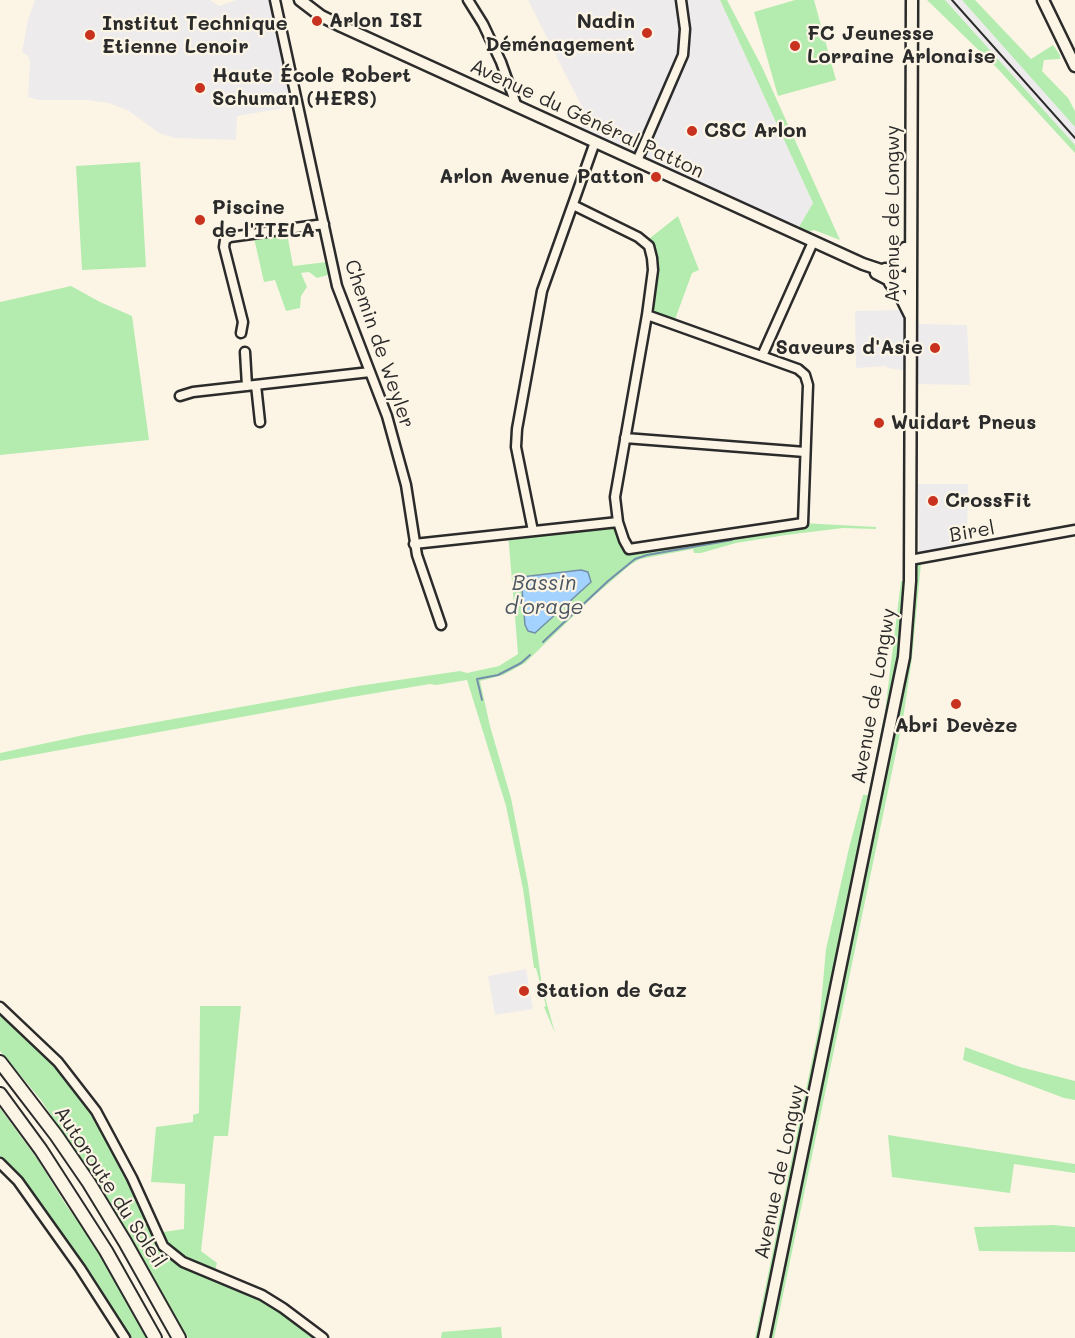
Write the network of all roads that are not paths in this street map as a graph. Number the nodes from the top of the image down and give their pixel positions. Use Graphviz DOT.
graph roads {
  1 [pos="300,0"];
  2 [pos="468,0"];
  3 [pos="681,0"];
  4 [pos="912,0"];
  5 [pos="1043,0"];
  6 [pos="276,1"];
  7 [pos="1075,66"];
  8 [pos="508,78"];
  9 [pos="499,98"];
  10 [pos="518,107"];
  11 [pos="595,142"];
  12 [pos="637,161"];
  13 [pos="573,205"];
  14 [pos="911,210"];
  15 [pos="324,224"];
  16 [pos="813,242"];
  17 [pos="863,264"];
  18 [pos="888,280"];
  19 [pos="911,282"];
  20 [pos="647,315"];
  21 [pos="911,317"];
  22 [pos="241,333"];
  23 [pos="245,352"];
  24 [pos="762,356"];
  25 [pos="370,372"];
  26 [pos="252,385"];
  27 [pos="180,396"];
  28 [pos="260,422"];
  29 [pos="626,438"];
  30 [pos="805,452"];
  31 [pos="618,522"];
  32 [pos="1075,530"];
  33 [pos="533,531"];
  34 [pos="414,544"];
  35 [pos="910,560"];
  36 [pos="441,625"];
  37 [pos="0,1007"];
  38 [pos="0,1062"];
  39 [pos="0,1094"];
  40 [pos="0,1163"];
  41 [pos="125,1338"];
  42 [pos="155,1338"];
  43 [pos="179,1338"];
  44 [pos="323,1338"];
  45 [pos="765,1338"];
  1 -- 9 [label="main road, Avenue du Général Patton"];
  2 -- 8 [label="street"];
  3 -- 12 [label="street"];
  4 -- 14 [label="main road, Avenue de Longwy"];
  5 -- 7 [label="main road"];
  6 -- 15 [label="street, Chemin de Weyler"];
  8 -- 9 [label="street"];
  8 -- 10 [label="street"];
  9 -- 10 [label="main road, Avenue du Général Patton"];
  10 -- 11 [label="main road, Avenue du Général Patton"];
  11 -- 12 [label="main road, Avenue du Général Patton"];
  11 -- 13 [label="street"];
  12 -- 16 [label="main road, Avenue du Général Patton"];
  13 -- 20 [label="street"];
  13 -- 33 [label="street"];
  14 -- 17 [label="main road"];
  14 -- 19 [label="main road, Avenue de Longwy"];
  15 -- 22 [label="street"];
  15 -- 25 [label="street, Chemin de Weyler"];
  16 -- 17 [label="main road, Avenue du Général Patton"];
  16 -- 24 [label="street"];
  17 -- 18 [label="main road"];
  17 -- 19 [label="main road"];
  18 -- 19 [label="main road"];
  18 -- 21 [label="main road"];
  19 -- 21 [label="main road, Avenue de Longwy"];
  20 -- 24 [label="street"];
  20 -- 29 [label="street"];
  21 -- 35 [label="main road, Avenue de Longwy"];
  23 -- 26 [label="street"];
  24 -- 30 [label="street"];
  25 -- 26 [label="street"];
  25 -- 34 [label="street, Chemin de Weyler"];
  26 -- 27 [label="street"];
  26 -- 28 [label="street"];
  29 -- 30 [label="street"];
  29 -- 31 [label="street"];
  30 -- 31 [label="street"];
  31 -- 33 [label="street"];
  32 -- 35 [label="street, Birel"];
  33 -- 34 [label="street"];
  34 -- 36 [label="street, Chemin de Weyler"];
  35 -- 45 [label="main road, Avenue de Longwy"];
  37 -- 44 [label="street"];
  38 -- 43 [label="highway, Autoroute du Soleil"];
  39 -- 42 [label="highway, Autoroute du Soleil"];
  40 -- 41 [label="street"];
}
